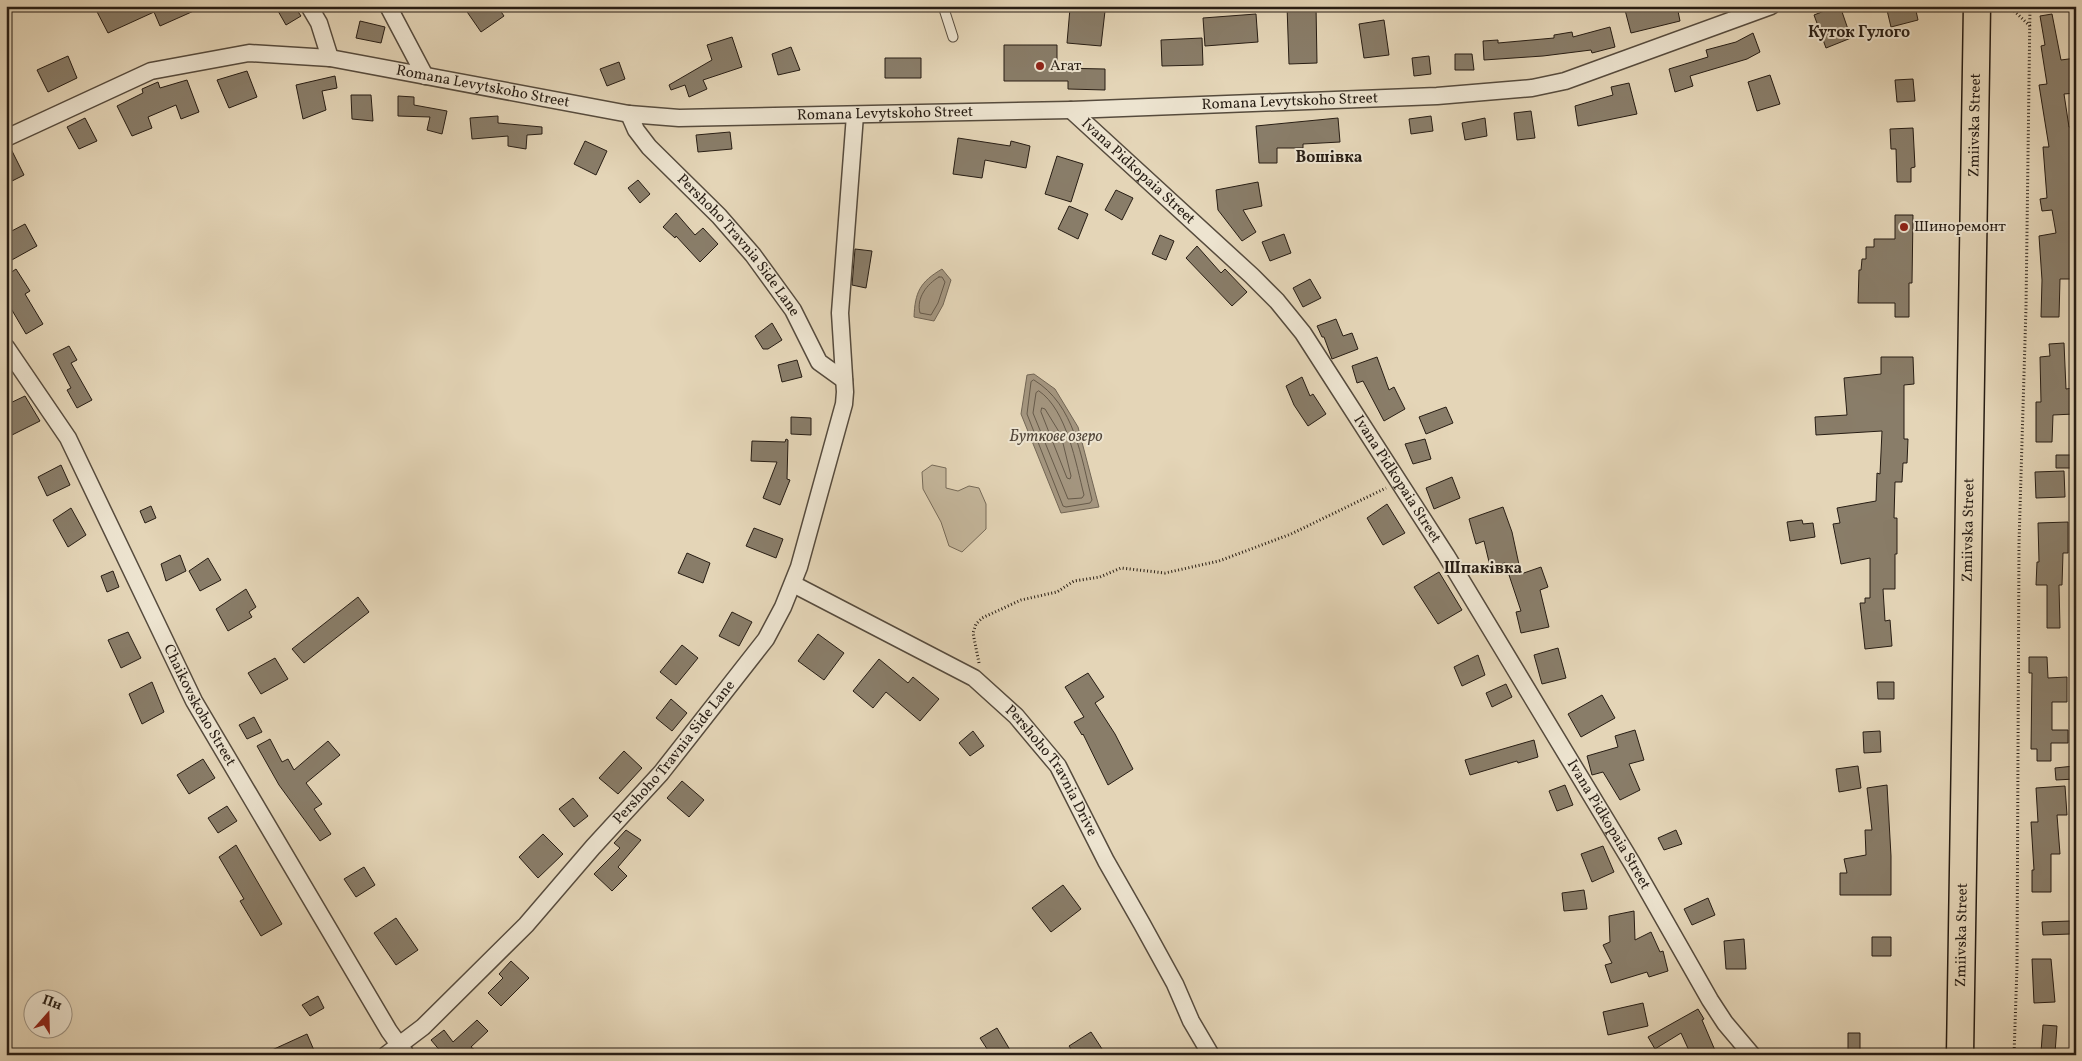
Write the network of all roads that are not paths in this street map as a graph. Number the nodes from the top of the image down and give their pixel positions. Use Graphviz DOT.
graph roads {
  1 [pos="309,6"];
  2 [pos="388,6"];
  3 [pos="943,6"];
  4 [pos="1771,6"];
  5 [pos="1977,6"];
  6 [pos="953,37"];
  7 [pos="330,58"];
  8 [pos="425,76"];
  9 [pos="1071,110"];
  10 [pos="629,114"];
  11 [pos="855,115"];
  12 [pos="6,138"];
  13 [pos="6,346"];
  14 [pos="844,380"];
  15 [pos="793,584"];
  16 [pos="397,1052"];
  17 [pos="1211,1055"];
  18 [pos="1752,1055"];
  19 [pos="1960,1055"];
  1 -- 7 [label="street"];
  2 -- 8 [label="street"];
  3 -- 6 [label="lane"];
  4 -- 9 [label="street, Romana Levytskoho Street"];
  5 -- 19 [label="main road, Zmiivska Street"];
  7 -- 8 [label="street, Romana Levytskoho Street"];
  7 -- 12 [label="street, Romana Levytskoho Street"];
  8 -- 10 [label="street, Romana Levytskoho Street"];
  9 -- 11 [label="street, Romana Levytskoho Street"];
  9 -- 18 [label="street, Ivana Pidkopaia Street"];
  10 -- 11 [label="street, Romana Levytskoho Street"];
  10 -- 14 [label="street, Pershoho Travnia Side Lane"];
  11 -- 14 [label="street, Pershoho Travnia Side Lane"];
  13 -- 16 [label="street, Chaikovskoho Street"];
  14 -- 15 [label="street, Pershoho Travnia Side Lane"];
  15 -- 16 [label="street, Pershoho Travnia Side Lane"];
  15 -- 17 [label="street, Pershoho Travnia Drive"];
}
